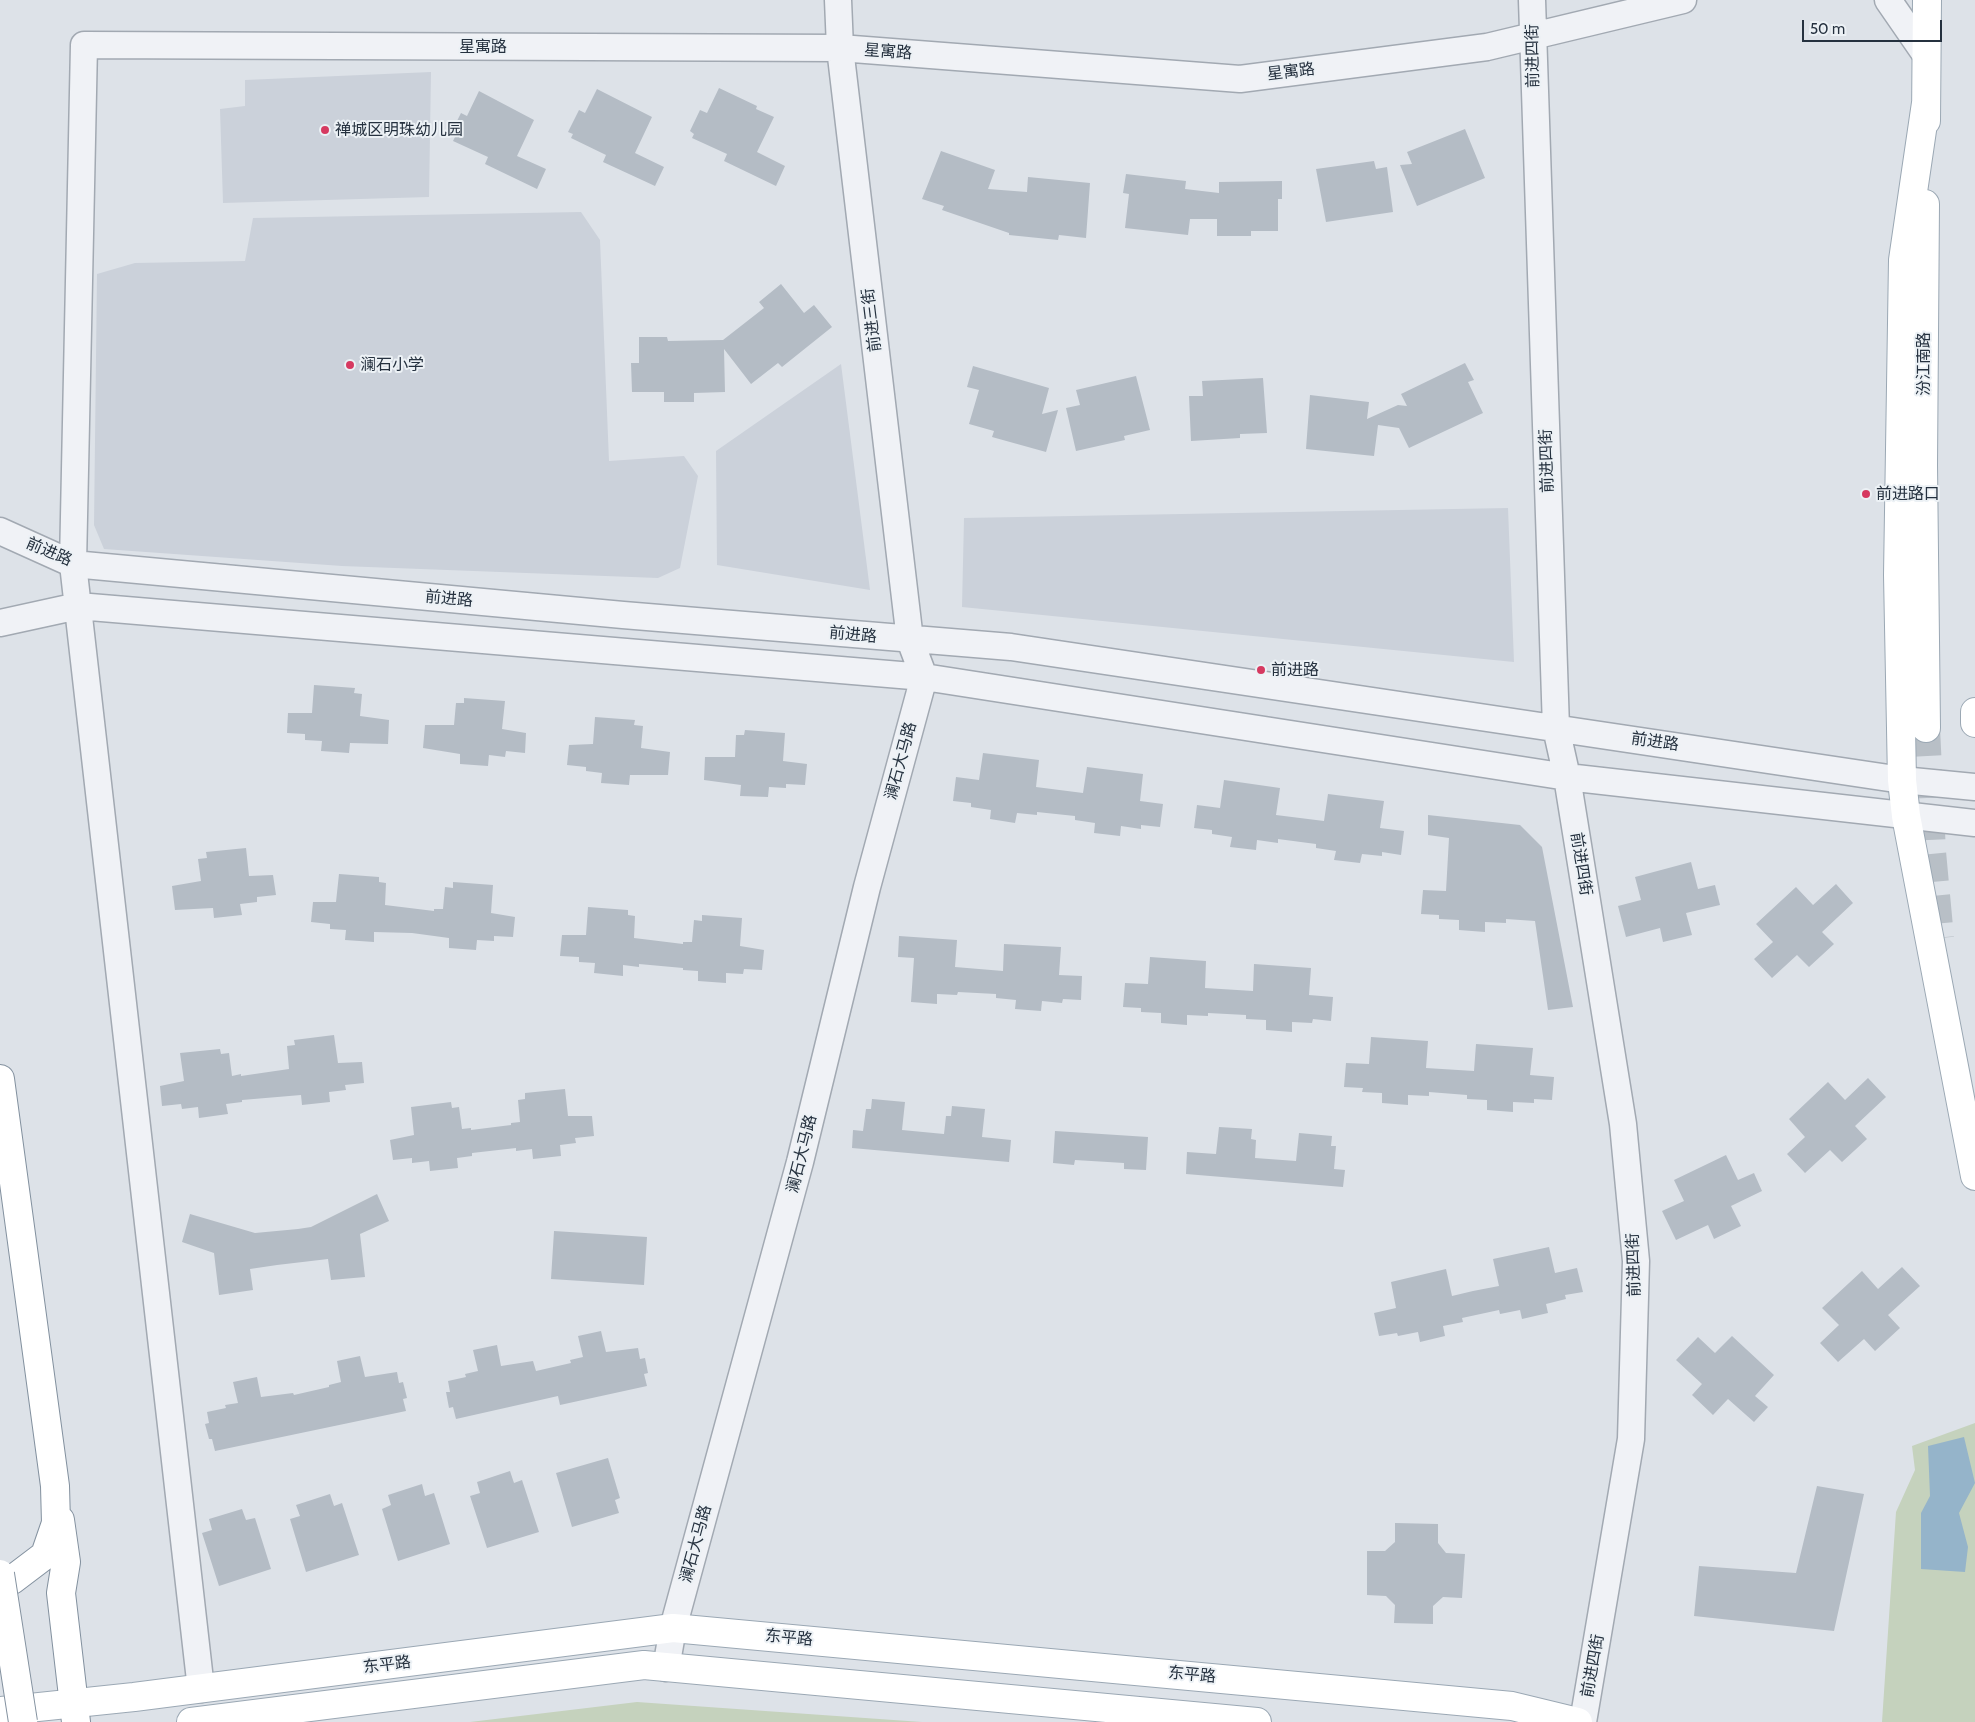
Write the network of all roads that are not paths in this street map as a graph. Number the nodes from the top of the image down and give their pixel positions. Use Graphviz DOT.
graph roads {
  1 [pos="838,0"];
  2 [pos="1532,0"];
  3 [pos="1683,0"];
  4 [pos="1888,0"];
  5 [pos="1927,0"];
  6 [pos="1532,36"];
  7 [pos="840,48"];
  8 [pos="1926,55"];
  9 [pos="1926,103"];
  10 [pos="0,531"];
  11 [pos="73,564"];
  12 [pos="78,606"];
  13 [pos="0,623"];
  14 [pos="910,640"];
  15 [pos="924,677"];
  16 [pos="1975,712"];
  17 [pos="1975,723"];
  18 [pos="1556,728"];
  19 [pos="1926,728"];
  20 [pos="1567,777"];
  21 [pos="1902,780"];
  22 [pos="1975,787"];
  23 [pos="1906,816"];
  24 [pos="1975,823"];
  25 [pos="0,1079"];
  26 [pos="1975,1176"];
  27 [pos="55,1486"];
  28 [pos="0,1574"];
  29 [pos="0,1583"];
  30 [pos="674,1628"];
  31 [pos="666,1668"];
  32 [pos="201,1689"];
  33 [pos="0,1711"];
  34 [pos="75,1712"];
  35 [pos="24,1722"];
  36 [pos="191,1722"];
  37 [pos="1257,1722"];
  38 [pos="1578,1722"];
  39 [pos="1583,1722"];
  1 -- 7 [label="street, 前进三街"];
  2 -- 6 [label="street, 前进四街"];
  3 -- 6 [label="street, 星寓路"];
  4 -- 8 [label="street"];
  5 -- 8 [label="main road, 汾江南路"];
  6 -- 7 [label="street, 星寓路"];
  6 -- 18 [label="street, 前进四街"];
  7 -- 11 [label="street, 星寓路"];
  7 -- 14 [label="street, 前进三街"];
  8 -- 9 [label="main road, 汾江南路"];
  9 -- 19 [label="main road, 汾江南路"];
  9 -- 21 [label="main road"];
  10 -- 11 [label="street, 前进路"];
  11 -- 12 [label="street"];
  11 -- 14 [label="street, 前进路"];
  12 -- 13 [label="street"];
  12 -- 15 [label="street"];
  12 -- 32 [label="street"];
  14 -- 15 [label="street"];
  14 -- 18 [label="street, 前进路"];
  15 -- 20 [label="street"];
  15 -- 30 [label="street, 澜石大马路"];
  16 -- 17 [label="main road"];
  18 -- 20 [label="street, 前进四街"];
  18 -- 21 [label="street, 前进路"];
  20 -- 23 [label="street"];
  20 -- 39 [label="street, 前进四街"];
  21 -- 22 [label="street, 前进路"];
  21 -- 23 [label="main road"];
  23 -- 24 [label="street"];
  23 -- 26 [label="main road"];
  25 -- 27 [label="main road"];
  27 -- 29 [label="main road"];
  27 -- 34 [label="main road"];
  28 -- 35 [label="main road, bridge"];
  30 -- 31 [label="street, 澜石大马路"];
  30 -- 32 [label="main road, 东平路"];
  30 -- 38 [label="main road, 东平路"];
  31 -- 36 [label="main road, 东平路"];
  31 -- 37 [label="main road, 东平路"];
  32 -- 34 [label="main road, 东平路"];
  33 -- 34 [label="main road, 东平路"];
}
